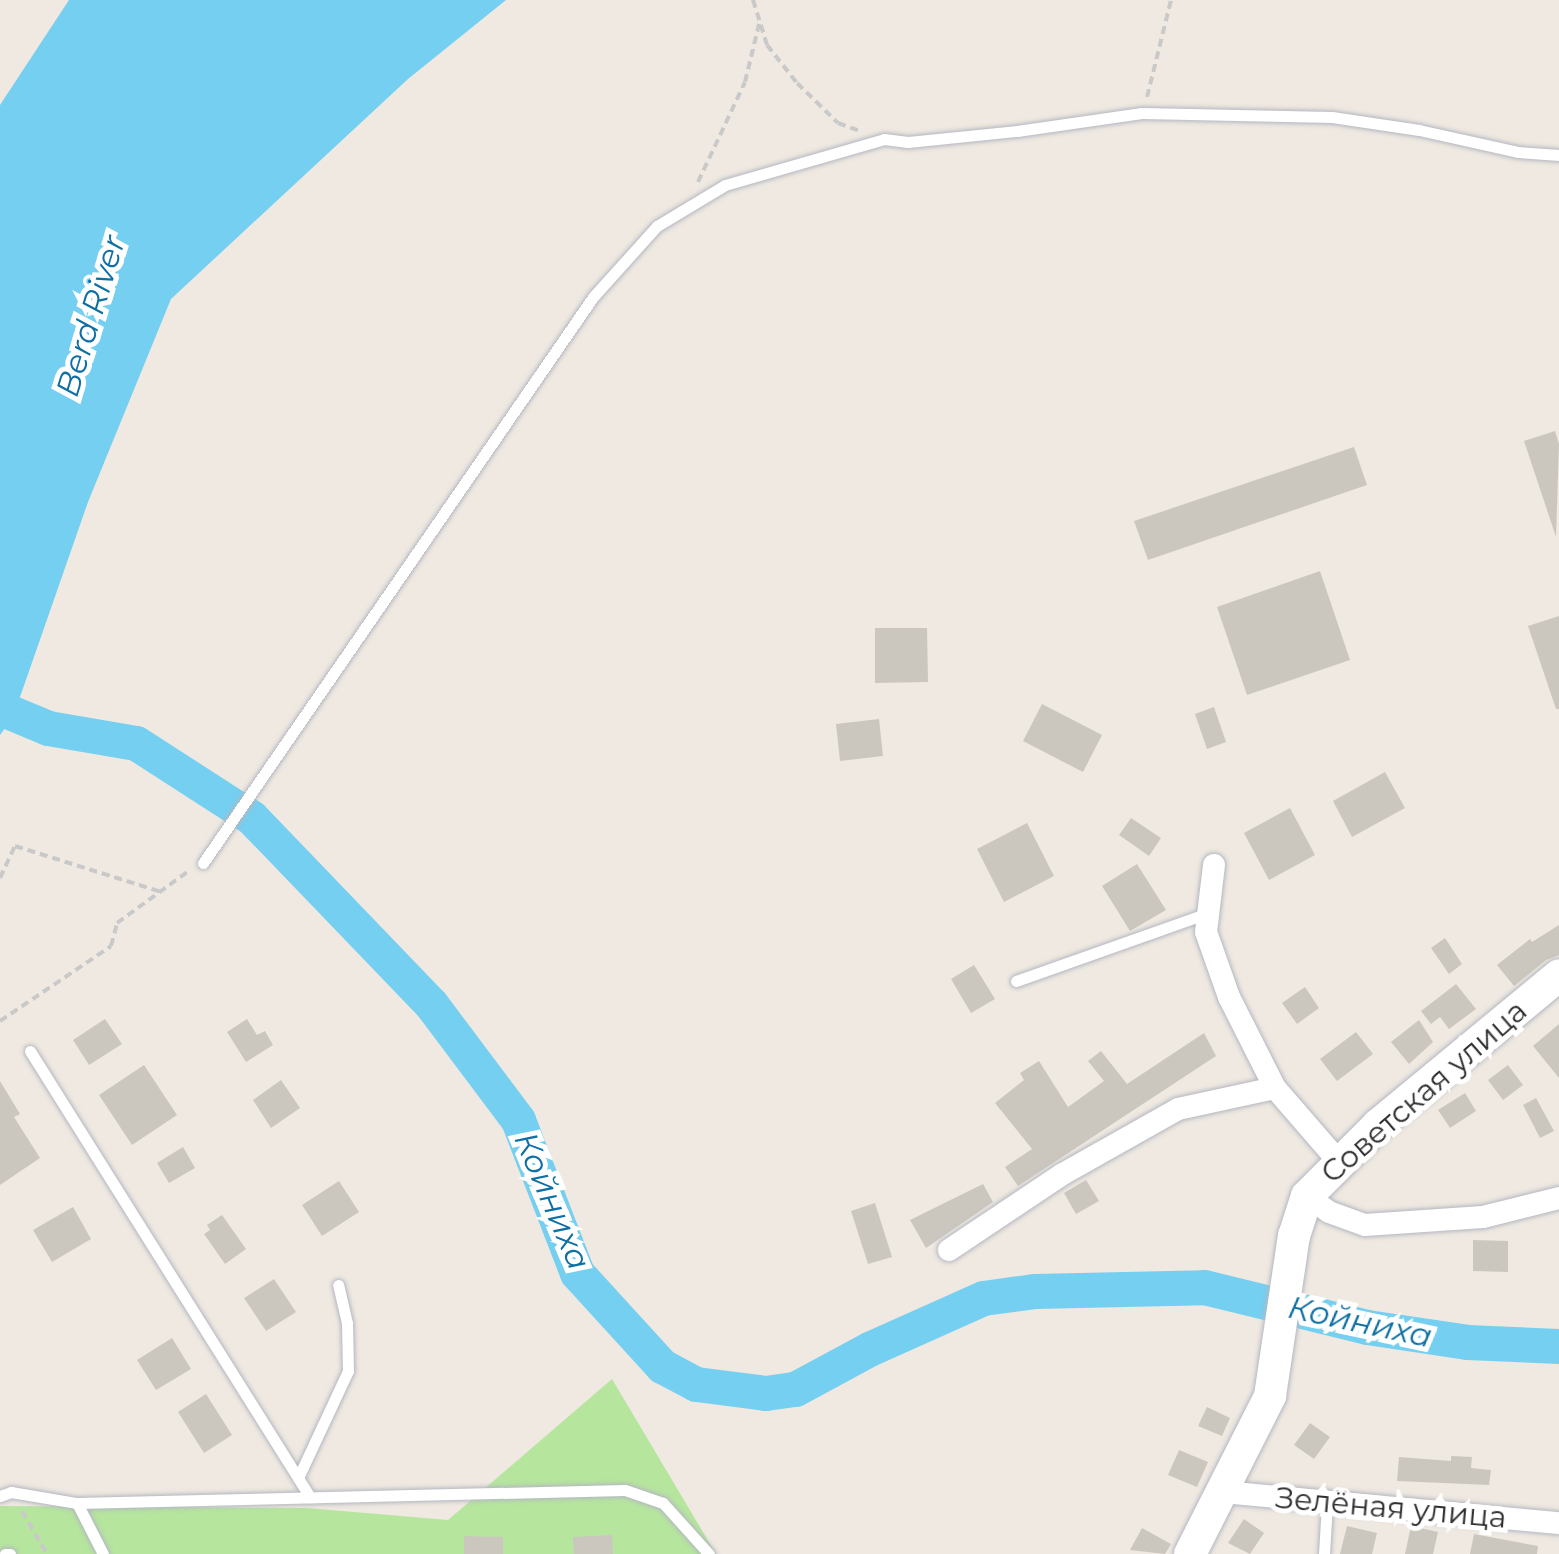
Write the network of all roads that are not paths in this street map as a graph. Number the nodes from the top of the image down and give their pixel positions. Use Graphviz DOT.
graph roads {
  1 [pos="1559,155"];
  2 [pos="204,863"];
  3 [pos="1214,865"];
  4 [pos="1208,913"];
  5 [pos="1559,975"];
  6 [pos="1016,981"];
  7 [pos="30,1051"];
  8 [pos="1275,1088"];
  9 [pos="1339,1162"];
  10 [pos="1307,1196"];
  11 [pos="1559,1198"];
  12 [pos="948,1250"];
  13 [pos="338,1285"];
  14 [pos="298,1478"];
  15 [pos="1223,1492"];
  16 [pos="6,1494"];
  17 [pos="310,1497"];
  18 [pos="77,1503"];
  19 [pos="1327,1504"];
  20 [pos="1559,1524"];
  21 [pos="104,1554"];
  22 [pos="709,1554"];
  23 [pos="1190,1554"];
  24 [pos="1324,1554"];
  1 -- 2 [label="lane"];
  3 -- 4 [label="street"];
  4 -- 6 [label="lane"];
  4 -- 8 [label="street"];
  5 -- 9 [label="main road, Советская улица"];
  7 -- 14 [label="lane"];
  8 -- 9 [label="street"];
  8 -- 12 [label="street"];
  9 -- 10 [label="main road, Советская улица"];
  10 -- 11 [label="street"];
  10 -- 15 [label="main road, Советская улица"];
  13 -- 14 [label="lane"];
  14 -- 17 [label="lane"];
  15 -- 19 [label="street, Зелёная улица"];
  15 -- 23 [label="main road, Советская улица"];
  16 -- 18 [label="lane"];
  17 -- 18 [label="lane"];
  17 -- 22 [label="lane"];
  18 -- 21 [label="lane"];
  19 -- 20 [label="street, Зелёная улица"];
  19 -- 24 [label="lane"];
}
